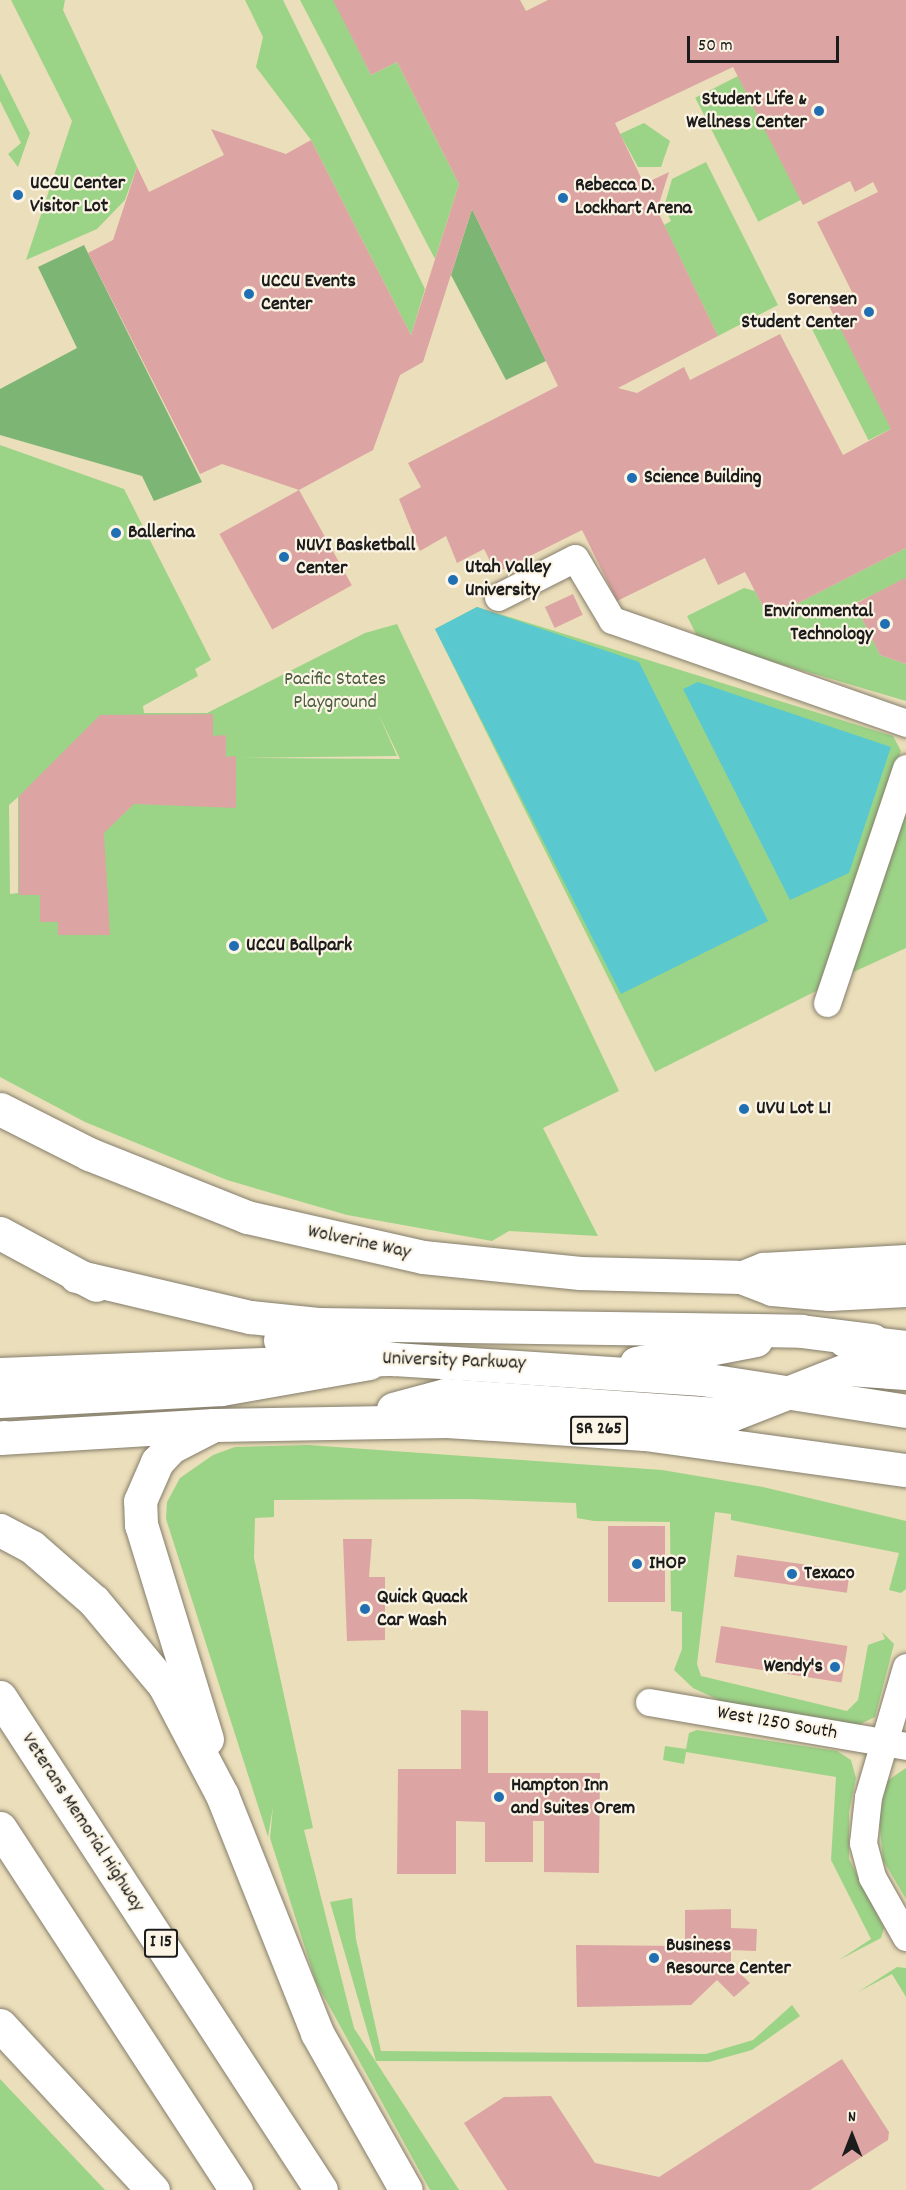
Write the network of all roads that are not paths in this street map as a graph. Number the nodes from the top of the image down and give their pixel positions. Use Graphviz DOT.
graph roads {
  1 [pos="498,597"];
  2 [pos="906,723"];
  3 [pos="906,768"];
  4 [pos="827,1003"];
  5 [pos="0,1109"];
  6 [pos="0,1233"];
  7 [pos="906,1261"];
  8 [pos="76,1276"];
  9 [pos="741,1277"];
  10 [pos="906,1290"];
  11 [pos="872,1340"];
  12 [pos="906,1347"];
  13 [pos="394,1359"];
  14 [pos="608,1369"];
  15 [pos="906,1373"];
  16 [pos="0,1374"];
  17 [pos="797,1391"];
  18 [pos="0,1401"];
  19 [pos="906,1411"];
  20 [pos="354,1420"];
  21 [pos="214,1425"];
  22 [pos="1,1438"];
  23 [pos="842,1460"];
  24 [pos="906,1470"];
  25 [pos="906,1486"];
  26 [pos="0,1530"];
  27 [pos="906,1667"];
  28 [pos="0,1697"];
  29 [pos="649,1702"];
  30 [pos="895,1744"];
  31 [pos="222,1795"];
  32 [pos="0,1828"];
  33 [pos="906,1937"];
  34 [pos="0,2025"];
  35 [pos="153,2190"];
  36 [pos="236,2190"];
  37 [pos="321,2190"];
  38 [pos="406,2190"];
  1 -- 2 [label="street"];
  3 -- 4 [label="street"];
  5 -- 9 [label="main road, Wolverine Way"];
  6 -- 8 [label="main road"];
  7 -- 9 [label="main road, Wolverine Way"];
  8 -- 11 [label="main road"];
  8 -- 13 [label="main road"];
  9 -- 10 [label="main road, Wolverine Way"];
  11 -- 12 [label="main road"];
  11 -- 14 [label="main road"];
  13 -- 14 [label="main road, University Parkway"];
  13 -- 16 [label="main road, University Parkway"];
  13 -- 18 [label="main road"];
  14 -- 17 [label="main road, University Parkway"];
  15 -- 17 [label="main road"];
  17 -- 19 [label="main road, University Parkway"];
  17 -- 20 [label="main road"];
  20 -- 21 [label="main road, SR 265"];
  20 -- 23 [label="main road, SR 265"];
  21 -- 22 [label="main road, SR 265"];
  21 -- 31 [label="main road"];
  23 -- 24 [label="main road, SR 265"];
  23 -- 25 [label="main road"];
  26 -- 31 [label="main road"];
  27 -- 30 [label="street"];
  28 -- 37 [label="main road, Veterans Memorial Highway / I 15"];
  29 -- 30 [label="street, West 1250 South"];
  30 -- 33 [label="street"];
  31 -- 38 [label="main road"];
  32 -- 36 [label="main road"];
  34 -- 35 [label="main road"];
}
